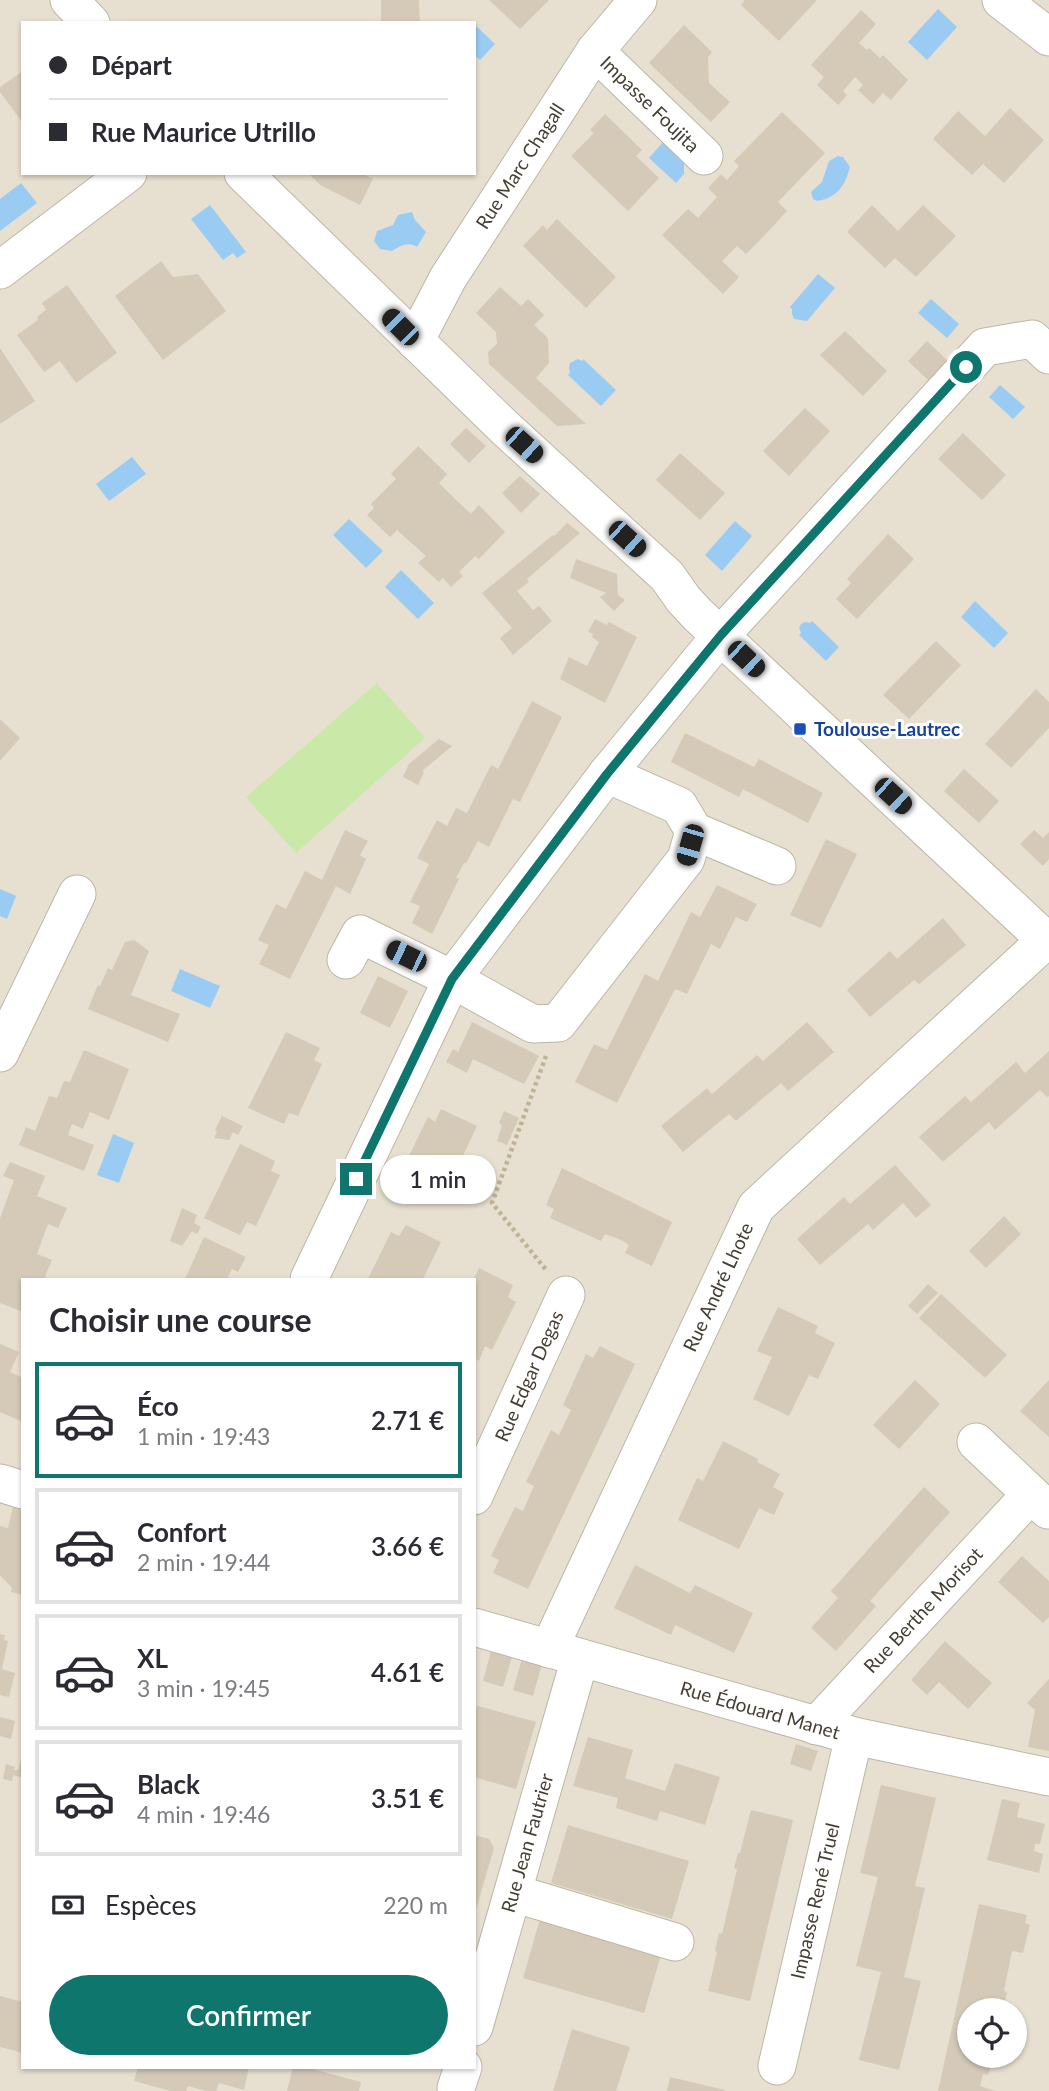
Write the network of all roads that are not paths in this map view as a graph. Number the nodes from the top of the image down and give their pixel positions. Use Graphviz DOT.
graph roads {
  1 [pos="69,0"];
  2 [pos="638,0"];
  3 [pos="1001,0"];
  4 [pos="89,21"];
  5 [pos="1049,37"];
  6 [pos="595,51"];
  7 [pos="704,156"];
  8 [pos="125,175"];
  9 [pos="245,175"];
  10 [pos="0,270"];
  11 [pos="415,341"];
  12 [pos="1049,355"];
  13 [pos="721,635"];
  14 [pos="607,774"];
  15 [pos="694,831"];
  16 [pos="777,866"];
  17 [pos="77,894"];
  18 [pos="1047,942"];
  19 [pos="346,960"];
  20 [pos="452,979"];
  21 [pos="0,1053"];
  22 [pos="309,1278"];
  23 [pos="566,1295"];
  24 [pos="976,1443"];
  25 [pos="0,1483"];
  26 [pos="21,1489"];
  27 [pos="476,1492"];
  28 [pos="1039,1503"];
  29 [pos="476,1628"];
  30 [pos="565,1654"];
  31 [pos="816,1726"];
  32 [pos="854,1736"];
  33 [pos="1049,1777"];
  34 [pos="513,1893"];
  35 [pos="675,1942"];
  36 [pos="478,2004"];
  37 [pos="776,2066"];
  1 -- 4 [label="street"];
  2 -- 6 [label="street, Rue Marc Chagall"];
  3 -- 5 [label="street"];
  6 -- 7 [label="street, Impasse Foujita"];
  6 -- 11 [label="street, Rue Marc Chagall"];
  8 -- 10 [label="street"];
  9 -- 11 [label="street"];
  11 -- 13 [label="street"];
  12 -- 13 [label="street"];
  13 -- 14 [label="street"];
  13 -- 18 [label="street"];
  14 -- 15 [label="street"];
  14 -- 20 [label="street"];
  15 -- 16 [label="street"];
  15 -- 20 [label="street"];
  17 -- 21 [label="street"];
  18 -- 30 [label="street, Rue André Lhote"];
  19 -- 20 [label="street"];
  20 -- 22 [label="street"];
  23 -- 27 [label="street, Rue Edgar Degas"];
  24 -- 28 [label="street, Rue Berthe Morisot"];
  25 -- 26 [label="street"];
  28 -- 31 [label="street, Rue Berthe Morisot"];
  29 -- 30 [label="street, Rue Édouard Manet"];
  30 -- 31 [label="street, Rue Édouard Manet"];
  30 -- 34 [label="street, Rue Jean Fautrier"];
  31 -- 32 [label="street, Rue Édouard Manet"];
  32 -- 33 [label="street, Rue Édouard Manet"];
  32 -- 37 [label="street, Impasse René Truel"];
  34 -- 35 [label="street"];
  34 -- 36 [label="street, Rue Jean Fautrier"];
}
